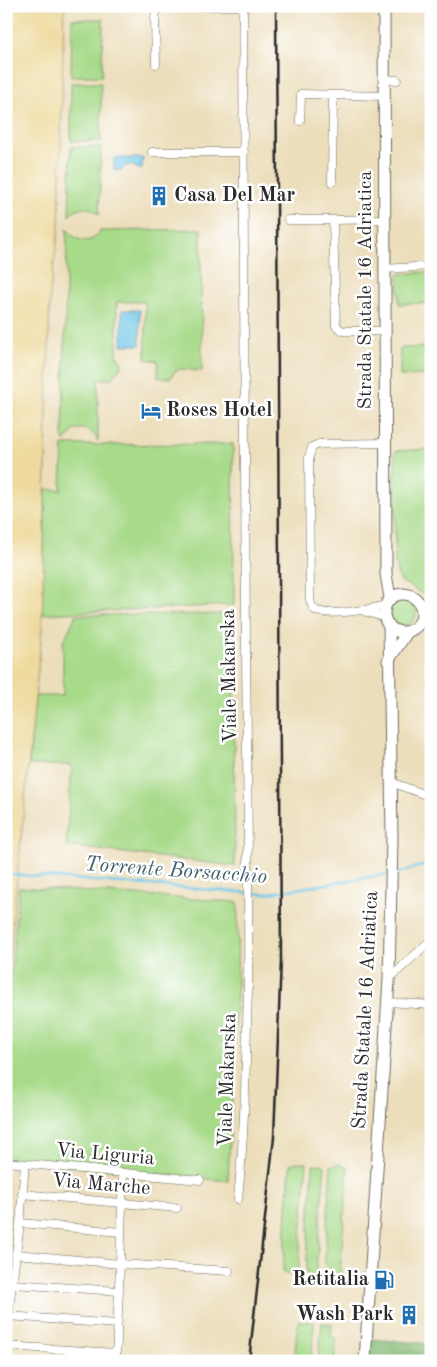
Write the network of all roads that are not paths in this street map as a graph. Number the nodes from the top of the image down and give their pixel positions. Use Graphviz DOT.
graph roads {
  1 [pos="243,6"];
  2 [pos="384,6"];
  3 [pos="156,64"];
  4 [pos="383,79"];
  5 [pos="397,80"];
  6 [pos="333,95"];
  7 [pos="384,96"];
  8 [pos="300,121"];
  9 [pos="152,152"];
  10 [pos="244,152"];
  11 [pos="332,182"];
  12 [pos="385,219"];
  13 [pos="288,220"];
  14 [pos="333,220"];
  15 [pos="431,266"];
  16 [pos="384,269"];
  17 [pos="384,331"];
  18 [pos="385,443"];
  19 [pos="425,605"];
  20 [pos="390,608"];
  21 [pos="426,617"];
  22 [pos="408,631"];
  23 [pos="388,661"];
  24 [pos="391,782"];
  25 [pos="431,797"];
  26 [pos="431,940"];
  27 [pos="389,979"];
  28 [pos="388,1002"];
  29 [pos="431,1005"];
  30 [pos="6,1162"];
  31 [pos="25,1164"];
  32 [pos="123,1174"];
  33 [pos="200,1180"];
  34 [pos="22,1194"];
  35 [pos="238,1199"];
  36 [pos="122,1204"];
  37 [pos="177,1208"];
  38 [pos="20,1223"];
  39 [pos="121,1232"];
  40 [pos="16,1254"];
  41 [pos="120,1264"];
  42 [pos="228,1271"];
  43 [pos="12,1284"];
  44 [pos="119,1291"];
  45 [pos="8,1316"];
  46 [pos="117,1324"];
  47 [pos="6,1331"];
  48 [pos="6,1346"];
  49 [pos="116,1357"];
  50 [pos="365,1361"];
  1 -- 3 [label="street, Viale Makarska"];
  1 -- 10 [label="street, Viale Makarska"];
  2 -- 4 [label="main road, Strada Statale 16 Adriatica"];
  4 -- 5 [label="street"];
  4 -- 7 [label="main road, Strada Statale 16 Adriatica"];
  6 -- 7 [label="street"];
  6 -- 8 [label="street"];
  6 -- 11 [label="street"];
  7 -- 12 [label="main road, Strada Statale 16 Adriatica"];
  9 -- 10 [label="street"];
  10 -- 35 [label="street, Viale Makarska"];
  12 -- 14 [label="street"];
  12 -- 16 [label="main road, Strada Statale 16 Adriatica"];
  13 -- 14 [label="street"];
  14 -- 17 [label="street"];
  15 -- 16 [label="street"];
  16 -- 17 [label="main road, Strada Statale 16 Adriatica"];
  17 -- 18 [label="main road, Strada Statale 16 Adriatica"];
  18 -- 20 [label="main road, Strada Statale 16 Adriatica"];
  18 -- 20 [label="street"];
  19 -- 20 [label="main road"];
  19 -- 21 [label="main road"];
  20 -- 22 [label="main road"];
  20 -- 23 [label="main road, Strada Statale 16 Adriatica"];
  21 -- 22 [label="main road"];
  22 -- 23 [label="main road"];
  23 -- 24 [label="main road, Strada Statale 16 Adriatica"];
  24 -- 25 [label="street"];
  24 -- 27 [label="main road, Strada Statale 16 Adriatica"];
  26 -- 27 [label="street"];
  27 -- 28 [label="main road, Strada Statale 16 Adriatica"];
  28 -- 29 [label="street"];
  28 -- 50 [label="main road, Strada Statale 16 Adriatica"];
  30 -- 31 [label="street, Via Liguria"];
  31 -- 32 [label="street, Via Liguria"];
  31 -- 34 [label="street"];
  32 -- 33 [label="street, Via Liguria"];
  32 -- 36 [label="street"];
  34 -- 36 [label="street, Via Marche"];
  34 -- 38 [label="street"];
  36 -- 37 [label="street, Via Marche"];
  36 -- 39 [label="street"];
  38 -- 39 [label="street"];
  38 -- 40 [label="street"];
  39 -- 41 [label="street"];
  40 -- 41 [label="street"];
  40 -- 43 [label="street"];
  41 -- 42 [label="street"];
  41 -- 44 [label="street"];
  43 -- 44 [label="street"];
  43 -- 45 [label="street"];
  44 -- 46 [label="street"];
  45 -- 46 [label="street"];
  45 -- 47 [label="street"];
  46 -- 49 [label="street"];
  48 -- 49 [label="street"];
}
